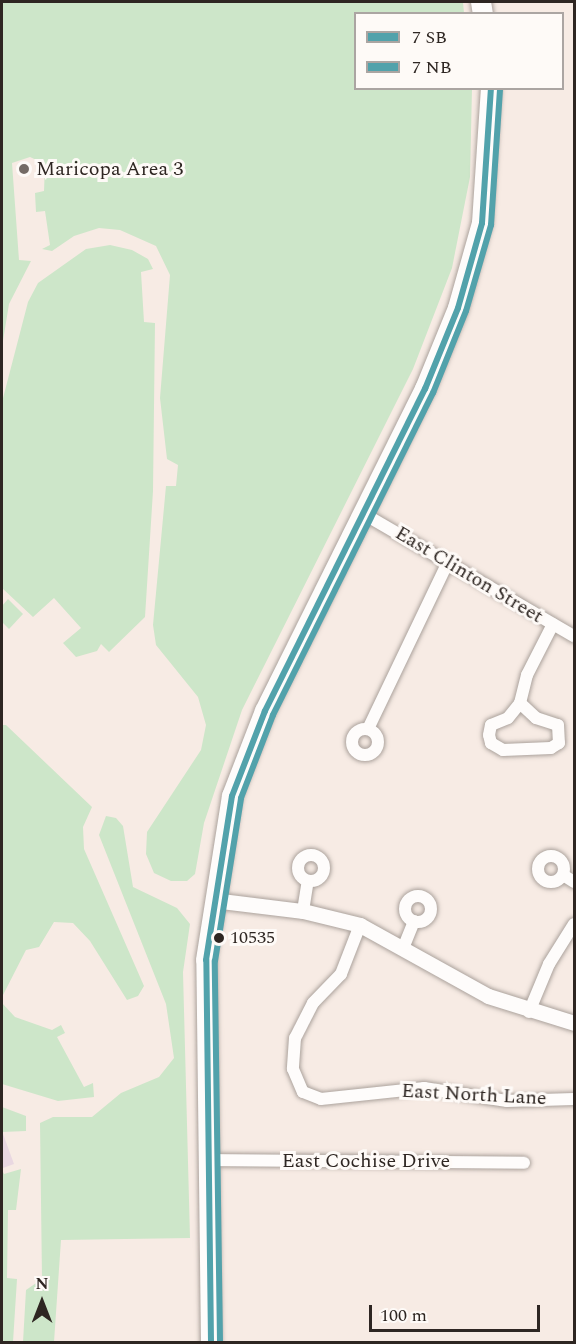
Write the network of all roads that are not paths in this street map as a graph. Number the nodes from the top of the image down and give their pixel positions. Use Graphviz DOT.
graph roads {
  1 [pos="491,90"];
  2 [pos="364,514"];
  3 [pos="448,562"];
  4 [pos="553,624"];
  5 [pos="574,636"];
  6 [pos="520,703"];
  7 [pos="368,729"];
  8 [pos="563,875"];
  9 [pos="308,881"];
  10 [pos="574,882"];
  11 [pos="213,900"];
  12 [pos="303,911"];
  13 [pos="414,921"];
  14 [pos="574,924"];
  15 [pos="360,925"];
  16 [pos="404,946"];
  17 [pos="529,1012"];
  18 [pos="574,1023"];
  19 [pos="574,1099"];
  20 [pos="209,1160"];
  21 [pos="524,1162"];
  22 [pos="210,1342"];
  1 -- 2 [label="main road"];
  2 -- 3 [label="street, East Clinton Street"];
  2 -- 11 [label="main road"];
  3 -- 4 [label="street, East Clinton Street"];
  3 -- 7 [label="street"];
  4 -- 5 [label="street, East Clinton Street"];
  4 -- 6 [label="street"];
  6 -- 6 [label="street"];
  8 -- 10 [label="street"];
  9 -- 12 [label="street"];
  11 -- 12 [label="street"];
  11 -- 20 [label="main road"];
  12 -- 15 [label="street"];
  13 -- 16 [label="street"];
  14 -- 17 [label="street"];
  15 -- 16 [label="street"];
  15 -- 19 [label="street, East North Lane"];
  16 -- 17 [label="street"];
  17 -- 18 [label="street"];
  20 -- 21 [label="street, East Cochise Drive"];
  20 -- 22 [label="main road"];
}
